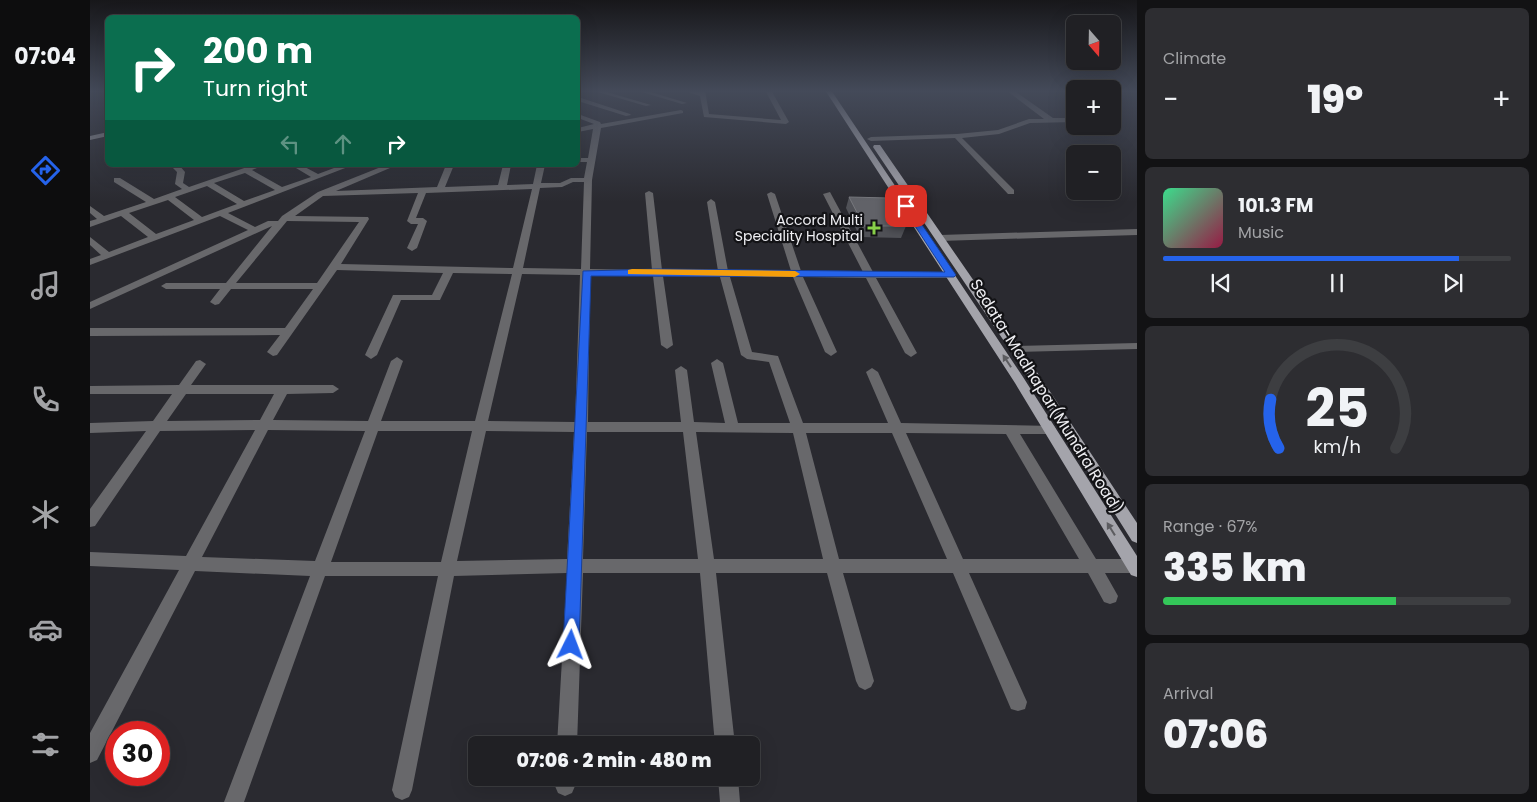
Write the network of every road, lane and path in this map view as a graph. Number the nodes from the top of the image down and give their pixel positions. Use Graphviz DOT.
graph roads {
  1 [pos="598,127"];
  2 [pos="853,127"];
  3 [pos="863,127"];
  4 [pos="1011,127"];
  5 [pos="105,130"];
  6 [pos="90,133"];
  7 [pos="105,135"];
  8 [pos="957,136"];
  9 [pos="90,138"];
  10 [pos="871,139"];
  11 [pos="580,160"];
  12 [pos="592,160"];
  13 [pos="177,167"];
  14 [pos="254,167"];
  15 [pos="299,167"];
  16 [pos="343,167"];
  17 [pos="398,167"];
  18 [pos="449,167"];
  19 [pos="507,167"];
  20 [pos="541,167"];
  21 [pos="246,170"];
  22 [pos="330,171"];
  23 [pos="316,176"];
  24 [pos="117,180"];
  25 [pos="588,180"];
  26 [pos="208,183"];
  27 [pos="344,183"];
  28 [pos="537,186"];
  29 [pos="502,187"];
  30 [pos="440,189"];
  31 [pos="189,190"];
  32 [pos="280,190"];
  33 [pos="423,190"];
  34 [pos="1011,192"];
  35 [pos="320,194"];
  36 [pos="649,194"];
  37 [pos="771,194"];
  38 [pos="827,194"];
  39 [pos="170,197"];
  40 [pos="153,202"];
  41 [pos="711,202"];
  42 [pos="243,204"];
  43 [pos="90,209"];
  44 [pos="123,213"];
  45 [pos="220,213"];
  46 [pos="104,220"];
  47 [pos="200,220"];
  48 [pos="282,221"];
  49 [pos="90,224"];
  50 [pos="254,230"];
  51 [pos="1137,232"];
  52 [pos="155,238"];
  53 [pos="940,238"];
  54 [pos="90,240"];
  55 [pos="412,248"];
  56 [pos="108,256"];
  57 [pos="90,262"];
  58 [pos="334,267"];
  59 [pos="449,271"];
  60 [pos="657,272"];
  61 [pos="519,273"];
  62 [pos="586,273"];
  63 [pos="724,274"];
  64 [pos="797,274"];
  65 [pos="870,274"];
  66 [pos="951,275"];
  67 [pos="229,285"];
  68 [pos="166,286"];
  69 [pos="320,286"];
  70 [pos="215,302"];
  71 [pos="90,306"];
  72 [pos="288,331"];
  73 [pos="90,332"];
  74 [pos="667,345"];
  75 [pos="1137,346"];
  76 [pos="1015,349"];
  77 [pos="273,352"];
  78 [pos="831,352"];
  79 [pos="911,353"];
  80 [pos="371,355"];
  81 [pos="397,360"];
  82 [pos="717,363"];
  83 [pos="200,364"];
  84 [pos="681,370"];
  85 [pos="872,372"];
  86 [pos="283,389"];
  87 [pos="333,389"];
  88 [pos="90,390"];
  89 [pos="181,390"];
  90 [pos="156,426"];
  91 [pos="262,426"];
  92 [pos="374,426"];
  93 [pos="480,427"];
  94 [pos="581,427"];
  95 [pos="688,427"];
  96 [pos="732,427"];
  97 [pos="90,428"];
  98 [pos="798,428"];
  99 [pos="897,428"];
  100 [pos="1010,428"];
  101 [pos="1049,429"];
  102 [pos="90,521"];
  103 [pos="1137,536"];
  104 [pos="90,560"];
  105 [pos="190,562"];
  106 [pos="575,566"];
  107 [pos="707,566"];
  108 [pos="833,566"];
  109 [pos="958,566"];
  110 [pos="1092,566"];
  111 [pos="1136,568"];
  112 [pos="321,569"];
  113 [pos="448,569"];
  114 [pos="1110,596"];
  115 [pos="866,681"];
  116 [pos="1018,702"];
  117 [pos="567,736"];
  118 [pos="723,736"];
  119 [pos="90,753"];
  120 [pos="729,786"];
  121 [pos="402,790"];
  122 [pos="234,802"];
  123 [pos="730,802"];
  1 -- 12 [label="street"];
  2 -- 66 [label="main road, Sedata-Madhapar(Mundra Road)"];
  3 -- 10 [label="main road, Sedata-Madhapar(Mundra Road)"];
  4 -- 8 [label="street"];
  5 -- 6 [label="main road"];
  7 -- 9 [label="main road"];
  8 -- 10 [label="street"];
  8 -- 34 [label="street"];
  10 -- 53 [label="main road, Sedata-Madhapar(Mundra Road)"];
  11 -- 12 [label="street"];
  12 -- 25 [label="street"];
  13 -- 31 [label="street"];
  14 -- 21 [label="street"];
  15 -- 23 [label="street"];
  16 -- 22 [label="street"];
  17 -- 27 [label="street"];
  18 -- 30 [label="street"];
  19 -- 29 [label="street"];
  20 -- 28 [label="street"];
  21 -- 26 [label="street"];
  21 -- 32 [label="street"];
  22 -- 23 [label="street"];
  22 -- 27 [label="street"];
  23 -- 32 [label="street"];
  24 -- 40 [label="street"];
  25 -- 28 [label="street"];
  25 -- 62 [label="street"];
  26 -- 31 [label="street"];
  26 -- 42 [label="street"];
  27 -- 35 [label="street"];
  28 -- 29 [label="street"];
  28 -- 61 [label="street"];
  29 -- 30 [label="street"];
  30 -- 33 [label="street"];
  31 -- 39 [label="street"];
  32 -- 42 [label="street"];
  33 -- 35 [label="street"];
  33 -- 55 [label="street"];
  35 -- 48 [label="street"];
  36 -- 60 [label="street"];
  37 -- 64 [label="street"];
  38 -- 65 [label="street"];
  39 -- 40 [label="street"];
  39 -- 47 [label="street"];
  40 -- 44 [label="street"];
  41 -- 63 [label="street"];
  42 -- 45 [label="street"];
  43 -- 46 [label="street"];
  44 -- 46 [label="street"];
  44 -- 52 [label="street"];
  45 -- 47 [label="street"];
  45 -- 50 [label="street"];
  46 -- 49 [label="street"];
  47 -- 52 [label="street"];
  48 -- 50 [label="street"];
  48 -- 58 [label="street"];
  48 -- 67 [label="street"];
  50 -- 71 [label="street"];
  51 -- 53 [label="street"];
  52 -- 56 [label="street"];
  53 -- 76 [label="main road, Sedata-Madhapar(Mundra Road)"];
  54 -- 56 [label="street"];
  56 -- 57 [label="street"];
  58 -- 59 [label="street"];
  58 -- 69 [label="street"];
  59 -- 61 [label="street"];
  59 -- 80 [label="street"];
  60 -- 62 [label="street"];
  60 -- 63 [label="street"];
  60 -- 74 [label="street"];
  61 -- 62 [label="street"];
  61 -- 93 [label="street"];
  62 -- 94 [label="street"];
  63 -- 64 [label="street"];
  63 -- 98 [label="street"];
  64 -- 65 [label="street"];
  64 -- 78 [label="street"];
  65 -- 66 [label="street"];
  65 -- 79 [label="street"];
  101 -- 66 [label="main road, Sedata-Madhapar(Mundra Road), one-way"];
  67 -- 68 [label="street"];
  67 -- 69 [label="street"];
  67 -- 70 [label="street"];
  69 -- 72 [label="street"];
  72 -- 73 [label="street"];
  72 -- 77 [label="street"];
  75 -- 76 [label="lane"];
  76 -- 103 [label="main road, Sedata-Madhapar(Mundra Road)"];
  81 -- 92 [label="street"];
  82 -- 96 [label="street"];
  83 -- 89 [label="street"];
  84 -- 95 [label="street"];
  85 -- 99 [label="street"];
  86 -- 87 [label="street"];
  86 -- 89 [label="street"];
  86 -- 91 [label="street"];
  88 -- 89 [label="street"];
  89 -- 90 [label="street"];
  90 -- 91 [label="street"];
  90 -- 97 [label="street"];
  90 -- 102 [label="street"];
  91 -- 92 [label="street"];
  91 -- 105 [label="street"];
  92 -- 93 [label="street"];
  92 -- 112 [label="street"];
  93 -- 94 [label="street"];
  93 -- 113 [label="street"];
  94 -- 95 [label="street"];
  94 -- 106 [label="street"];
  95 -- 96 [label="street"];
  95 -- 107 [label="street"];
  96 -- 98 [label="street"];
  98 -- 99 [label="street"];
  98 -- 108 [label="street"];
  99 -- 100 [label="street"];
  99 -- 109 [label="street"];
  100 -- 101 [label="street"];
  100 -- 110 [label="street"];
  111 -- 101 [label="main road, Sedata-Madhapar(Mundra Road), one-way"];
  104 -- 105 [label="street"];
  105 -- 112 [label="street"];
  105 -- 119 [label="street"];
  106 -- 107 [label="street"];
  106 -- 113 [label="street"];
  106 -- 117 [label="street"];
  107 -- 108 [label="street"];
  107 -- 118 [label="street"];
  108 -- 109 [label="street"];
  108 -- 115 [label="street"];
  109 -- 110 [label="street"];
  109 -- 116 [label="street"];
  110 -- 111 [label="street"];
  110 -- 114 [label="street"];
  112 -- 113 [label="street"];
  112 -- 122 [label="street"];
  113 -- 121 [label="street"];
  120 -- 123 [label="street"];
}
